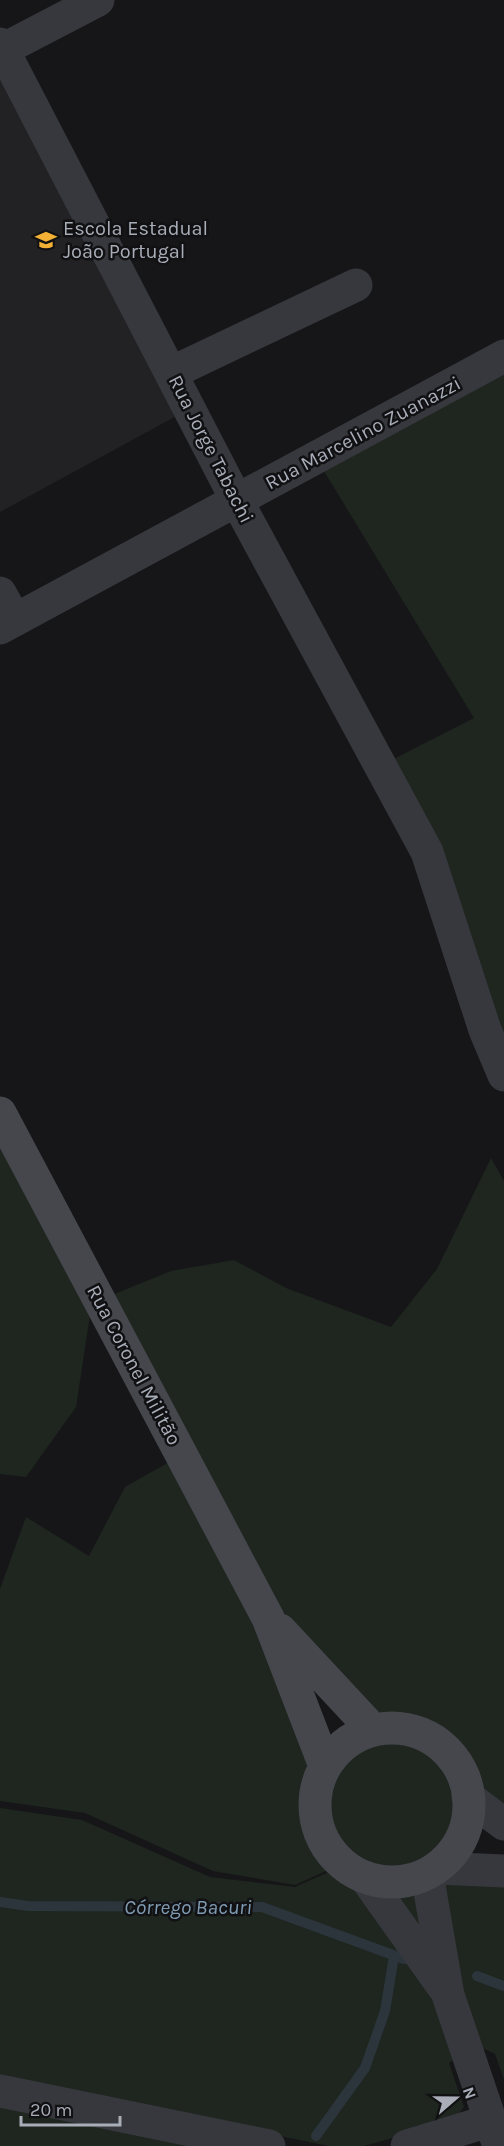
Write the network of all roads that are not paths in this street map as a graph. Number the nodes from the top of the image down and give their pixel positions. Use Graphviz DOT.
graph roads {
  1 [pos="98,0"];
  2 [pos="1,48"];
  3 [pos="356,285"];
  4 [pos="504,356"];
  5 [pos="171,373"];
  6 [pos="237,501"];
  7 [pos="5,614"];
  8 [pos="504,1075"];
  9 [pos="0,1113"];
  10 [pos="268,1618"];
  11 [pos="374,1730"];
  12 [pos="325,1766"];
  13 [pos="468,1797"];
  14 [pos="504,1824"];
  15 [pos="432,1871"];
  16 [pos="504,1871"];
  17 [pos="365,1877"];
  18 [pos="448,1995"];
  19 [pos="0,2091"];
  20 [pos="495,2133"];
  21 [pos="269,2146"];
  22 [pos="407,2146"];
  1 -- 2 [label="street"];
  2 -- 5 [label="street, Rua Jorge Tabachi"];
  3 -- 5 [label="street"];
  4 -- 6 [label="street, Rua Marcelino Zuanazzi"];
  5 -- 6 [label="street, Rua Jorge Tabachi"];
  6 -- 7 [label="street, Rua Marcelino Zuanazzi"];
  6 -- 8 [label="street, Rua Jorge Tabachi"];
  9 -- 10 [label="main road, Rua Coronel Militão"];
  10 -- 11 [label="main road, Rua Coronel Militão"];
  10 -- 12 [label="main road, Rua Coronel Militão"];
  11 -- 12 [label="main road"];
  11 -- 13 [label="main road"];
  12 -- 17 [label="main road"];
  13 -- 14 [label="street"];
  13 -- 15 [label="main road"];
  15 -- 16 [label="street"];
  15 -- 17 [label="main road"];
  15 -- 18 [label="street"];
  17 -- 18 [label="street"];
  18 -- 20 [label="street"];
  19 -- 21 [label="street"];
  20 -- 22 [label="street"];
}
